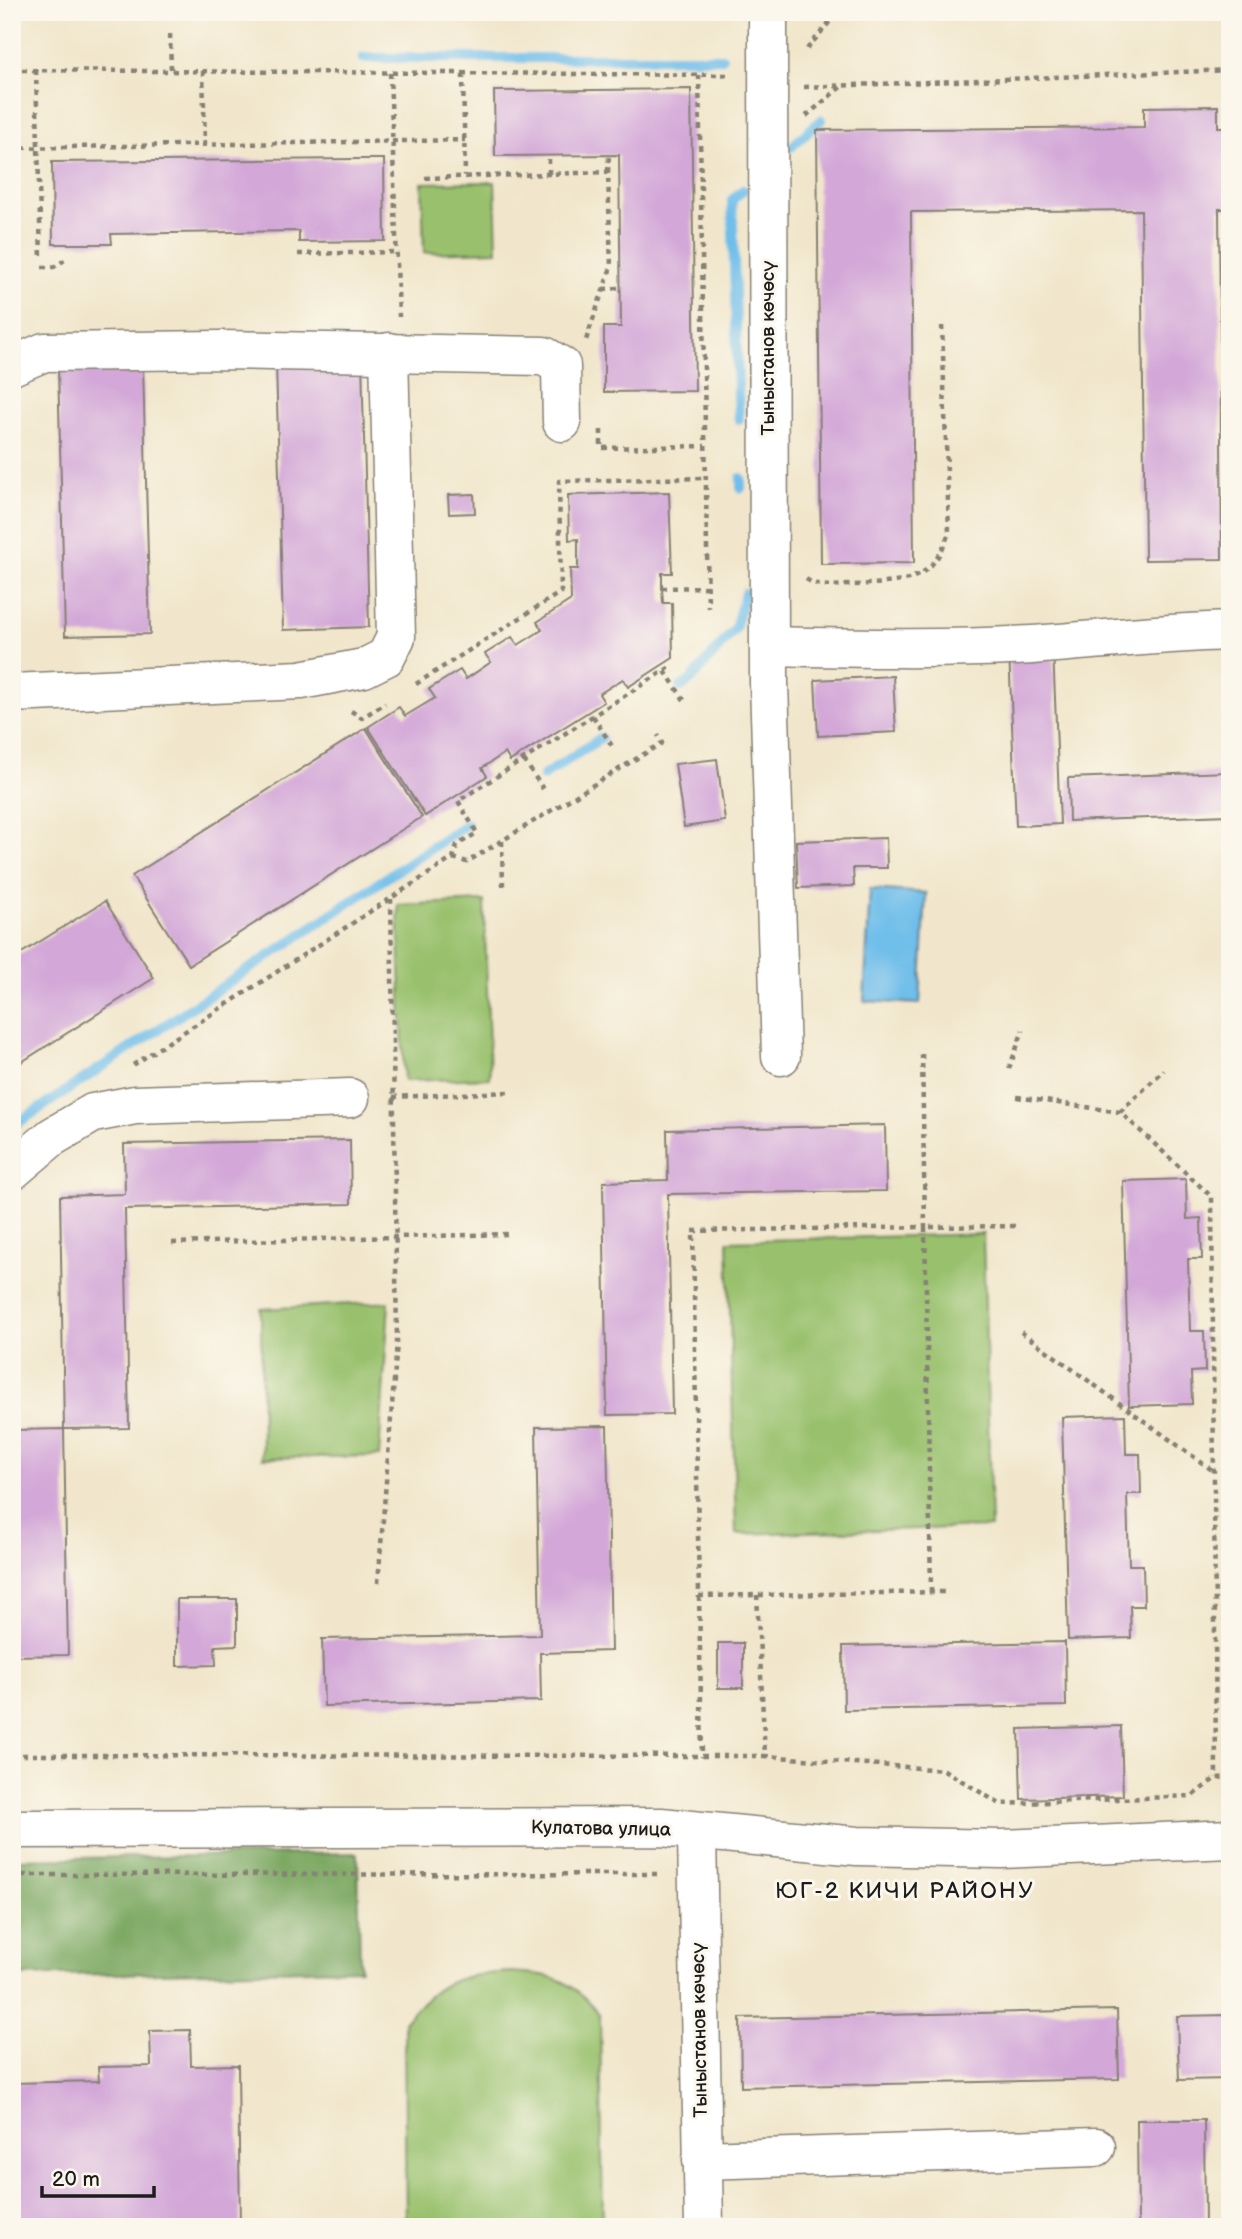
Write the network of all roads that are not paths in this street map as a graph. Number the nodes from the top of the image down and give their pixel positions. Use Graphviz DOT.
graph roads {
  1 [pos="768,12"];
  2 [pos="395,352"];
  3 [pos="12,366"];
  4 [pos="562,422"];
  5 [pos="1230,631"];
  6 [pos="769,646"];
  7 [pos="12,692"];
  8 [pos="782,1056"];
  9 [pos="350,1098"];
  10 [pos="12,1171"];
  11 [pos="12,1829"];
  12 [pos="697,1833"];
  13 [pos="1230,1839"];
  14 [pos="1096,2147"];
  15 [pos="702,2160"];
  16 [pos="704,2227"];
  1 -- 6 [label="street, Тыныстанов көчөсү"];
  2 -- 3 [label="street"];
  2 -- 4 [label="street"];
  2 -- 7 [label="street"];
  5 -- 6 [label="street"];
  6 -- 8 [label="street, Тыныстанов көчөсү"];
  9 -- 10 [label="street"];
  11 -- 12 [label="street, Кулатова улица"];
  12 -- 13 [label="street, Кулатова улица"];
  12 -- 15 [label="street, Тыныстанов көчөсү"];
  14 -- 15 [label="street"];
  15 -- 16 [label="street, Тыныстанов көчөсү"];
}
